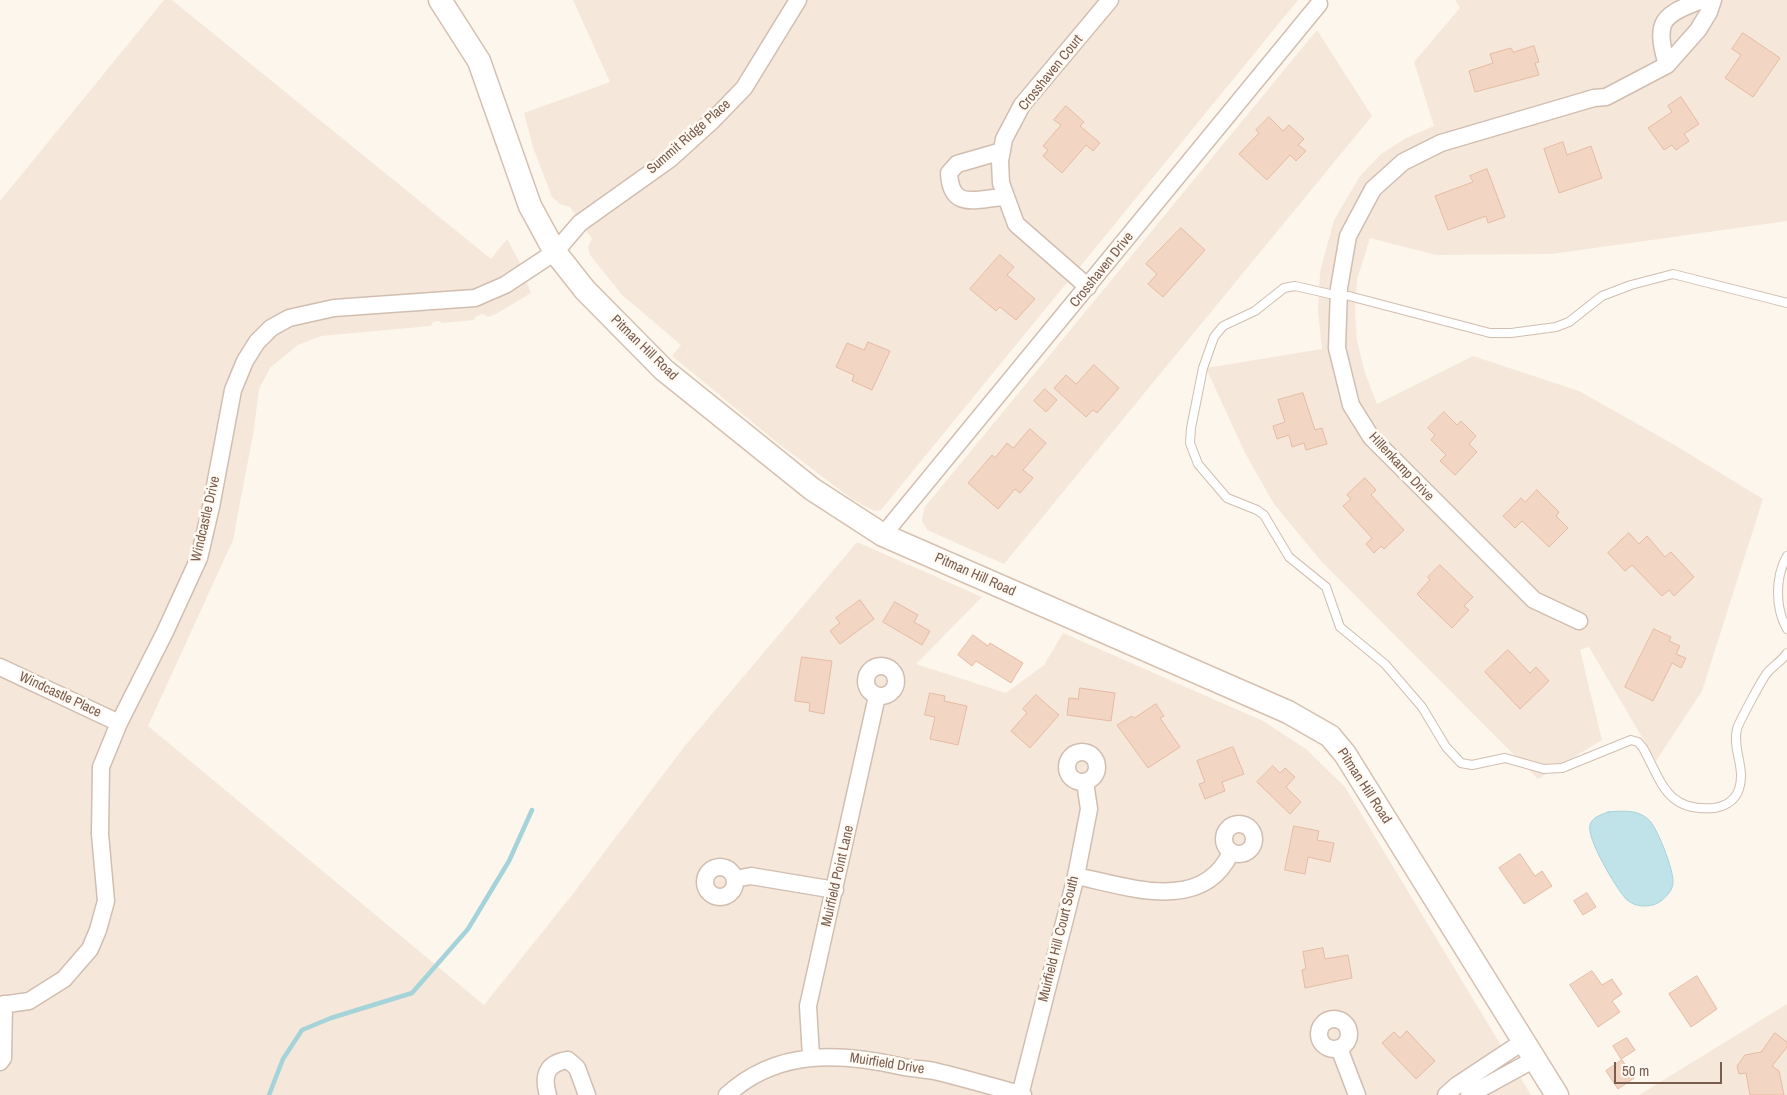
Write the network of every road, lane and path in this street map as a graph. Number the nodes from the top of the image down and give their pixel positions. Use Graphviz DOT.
graph roads {
  1 [pos="440,0"];
  2 [pos="798,0"];
  3 [pos="1110,0"];
  4 [pos="1702,0"];
  5 [pos="1713,0"];
  6 [pos="1319,4"];
  7 [pos="1667,65"];
  8 [pos="1002,151"];
  9 [pos="1006,197"];
  10 [pos="555,252"];
  11 [pos="1088,287"];
  12 [pos="1330,294"];
  13 [pos="1349,296"];
  14 [pos="1787,304"];
  15 [pos="884,535"];
  16 [pos="1787,556"];
  17 [pos="1579,621"];
  18 [pos="1787,629"];
  19 [pos="1787,653"];
  20 [pos="0,668"];
  21 [pos="878,696"];
  22 [pos="119,723"];
  23 [pos="1084,782"];
  24 [pos="1231,852"];
  25 [pos="1076,876"];
  26 [pos="735,880"];
  27 [pos="835,890"];
  28 [pos="2,1004"];
  29 [pos="1339,1048"];
  30 [pos="1530,1050"];
  31 [pos="811,1056"];
  32 [pos="0,1062"];
  33 [pos="548,1095"];
  34 [pos="586,1095"];
  35 [pos="727,1095"];
  36 [pos="1021,1095"];
  37 [pos="1357,1095"];
  38 [pos="1446,1095"];
  39 [pos="1469,1095"];
  40 [pos="1557,1095"];
  1 -- 10 [label="street, Pitman Hill Road"];
  2 -- 10 [label="street, Summit Ridge Place"];
  3 -- 8 [label="street, Crosshaven Court"];
  4 -- 7 [label="street"];
  5 -- 7 [label="street, Hillenkamp Drive"];
  6 -- 11 [label="street, Crosshaven Drive"];
  7 -- 17 [label="street, Hillenkamp Drive"];
  8 -- 9 [label="street, Crosshaven Court"];
  8 -- 9 [label="street"];
  9 -- 11 [label="street, Crosshaven Court"];
  10 -- 15 [label="street, Pitman Hill Road"];
  10 -- 22 [label="street, Windcastle Drive"];
  11 -- 15 [label="street, Crosshaven Drive"];
  12 -- 19 [label="lane"];
  13 -- 14 [label="lane"];
  15 -- 30 [label="street, Pitman Hill Road"];
  16 -- 18 [label="lane"];
  20 -- 22 [label="street, Windcastle Place"];
  21 -- 27 [label="street, Muirfield Point Lane"];
  22 -- 28 [label="street, Windcastle Drive"];
  23 -- 25 [label="street, Muirfield Hill Court South"];
  24 -- 25 [label="street"];
  25 -- 36 [label="street, Muirfield Hill Court South"];
  26 -- 27 [label="street"];
  27 -- 31 [label="street, Muirfield Point Lane"];
  28 -- 32 [label="street"];
  29 -- 37 [label="street"];
  30 -- 38 [label="street"];
  30 -- 39 [label="street"];
  30 -- 40 [label="street, Pitman Hill Road"];
  31 -- 35 [label="street, Muirfield Drive"];
  31 -- 36 [label="street, Muirfield Drive"];
  33 -- 34 [label="street"];
}
